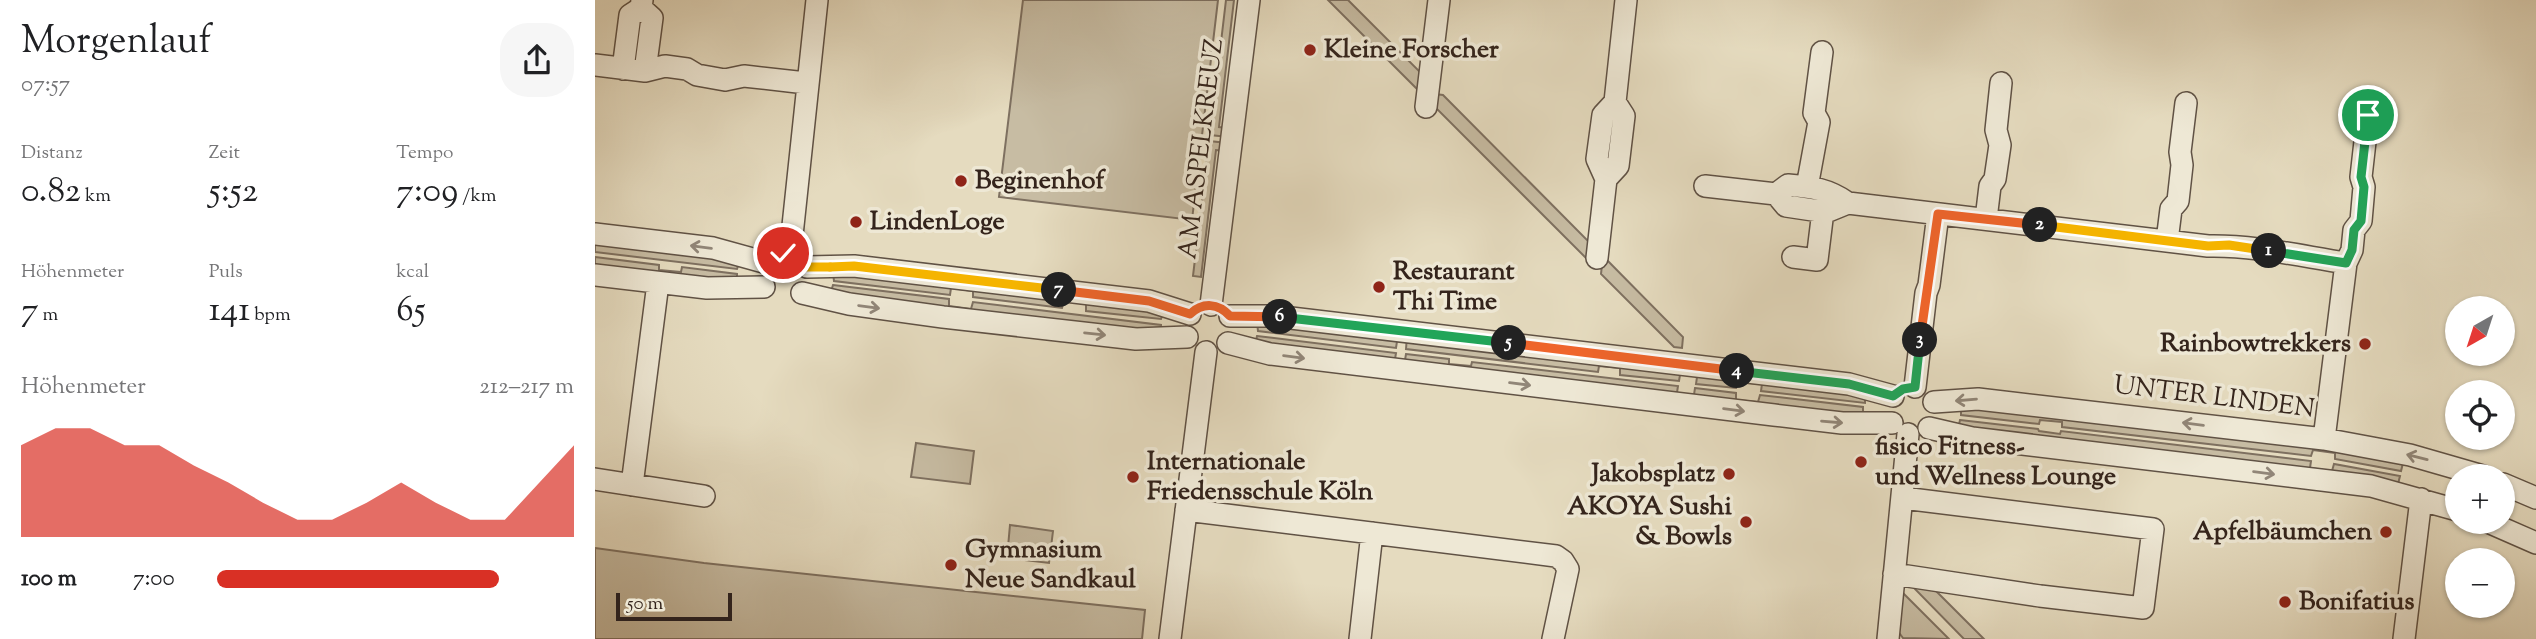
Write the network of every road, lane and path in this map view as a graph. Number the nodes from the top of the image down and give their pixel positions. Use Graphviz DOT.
graph roads {
  1 [pos="817,0"];
  2 [pos="1249,0"];
  3 [pos="1439,0"];
  4 [pos="1626,0"];
  5 [pos="642,4"];
  6 [pos="1822,52"];
  7 [pos="595,65"];
  8 [pos="623,69"];
  9 [pos="645,71"];
  10 [pos="806,83"];
  11 [pos="2001,83"];
  12 [pos="2186,103"];
  13 [pos="1426,107"];
  14 [pos="2368,115"];
  15 [pos="1705,186"];
  16 [pos="1807,187"];
  17 [pos="1776,194"];
  18 [pos="1848,203"];
  19 [pos="1823,211"];
  20 [pos="1938,214"];
  21 [pos="1986,219"];
  22 [pos="595,234"];
  23 [pos="2167,242"];
  24 [pos="1793,257"];
  25 [pos="1597,258"];
  26 [pos="798,260"];
  27 [pos="767,263"];
  28 [pos="2346,263"];
  29 [pos="595,275"];
  30 [pos="658,283"];
  31 [pos="765,287"];
  32 [pos="802,293"];
  33 [pos="1220,311"];
  34 [pos="1190,314"];
  35 [pos="1187,337"];
  36 [pos="1228,343"];
  37 [pos="1206,352"];
  38 [pos="1915,387"];
  39 [pos="1893,396"];
  40 [pos="1934,401"];
  41 [pos="1900,428"];
  42 [pos="1929,428"];
  43 [pos="2324,439"];
  44 [pos="2445,465"];
  45 [pos="595,479"];
  46 [pos="632,485"];
  47 [pos="2515,489"];
  48 [pos="704,496"];
  49 [pos="1903,498"];
  50 [pos="2536,498"];
  51 [pos="2421,499"];
  52 [pos="2445,506"];
  53 [pos="1187,510"];
  54 [pos="1372,533"];
  55 [pos="2515,533"];
  56 [pos="2536,542"];
  57 [pos="1895,574"];
  58 [pos="1170,639"];
  59 [pos="1360,639"];
  60 [pos="1553,639"];
  61 [pos="1888,639"];
  62 [pos="2404,639"];
  1 -- 10 [label="street"];
  2 -- 33 [label="street, AM ASPELKREUZ"];
  3 -- 13 [label="street"];
  4 -- 25 [label="street"];
  5 -- 8 [label="street"];
  5 -- 9 [label="street"];
  6 -- 16 [label="street"];
  7 -- 8 [label="street"];
  8 -- 9 [label="street"];
  9 -- 10 [label="street"];
  10 -- 26 [label="street"];
  11 -- 21 [label="street"];
  12 -- 23 [label="street"];
  14 -- 28 [label="street"];
  15 -- 17 [label="street"];
  16 -- 17 [label="street"];
  16 -- 18 [label="street"];
  17 -- 19 [label="street"];
  18 -- 19 [label="street"];
  18 -- 20 [label="street"];
  19 -- 24 [label="street"];
  20 -- 21 [label="street"];
  20 -- 38 [label="street"];
  21 -- 23 [label="street"];
  27 -- 22 [label="street, one-way"];
  23 -- 28 [label="street"];
  26 -- 27 [label="street"];
  26 -- 32 [label="street"];
  26 -- 34 [label="street"];
  27 -- 31 [label="street"];
  28 -- 43 [label="street"];
  29 -- 30 [label="street"];
  30 -- 31 [label="street"];
  30 -- 46 [label="street"];
  31 -- 32 [label="street"];
  32 -- 35 [label="street, one-way"];
  33 -- 34 [label="street"];
  33 -- 36 [label="street"];
  33 -- 39 [label="street"];
  34 -- 35 [label="street"];
  35 -- 37 [label="street"];
  36 -- 37 [label="street"];
  36 -- 41 [label="street, one-way"];
  37 -- 53 [label="street"];
  38 -- 39 [label="street"];
  38 -- 40 [label="street"];
  39 -- 41 [label="street"];
  40 -- 42 [label="street"];
  43 -- 40 [label="street, UNTER LINDEN, one-way"];
  41 -- 42 [label="street"];
  41 -- 49 [label="street"];
  42 -- 51 [label="street, one-way"];
  44 -- 43 [label="street, UNTER LINDEN, one-way"];
  45 -- 46 [label="street"];
  46 -- 48 [label="street"];
  47 -- 50 [label="street"];
  49 -- 57 [label="street"];
  49 -- 57 [label="street"];
  51 -- 52 [label="street"];
  51 -- 62 [label="street"];
  53 -- 54 [label="street"];
  53 -- 58 [label="street"];
  54 -- 59 [label="street"];
  54 -- 60 [label="street"];
  55 -- 56 [label="street"];
  57 -- 61 [label="street"];
}
